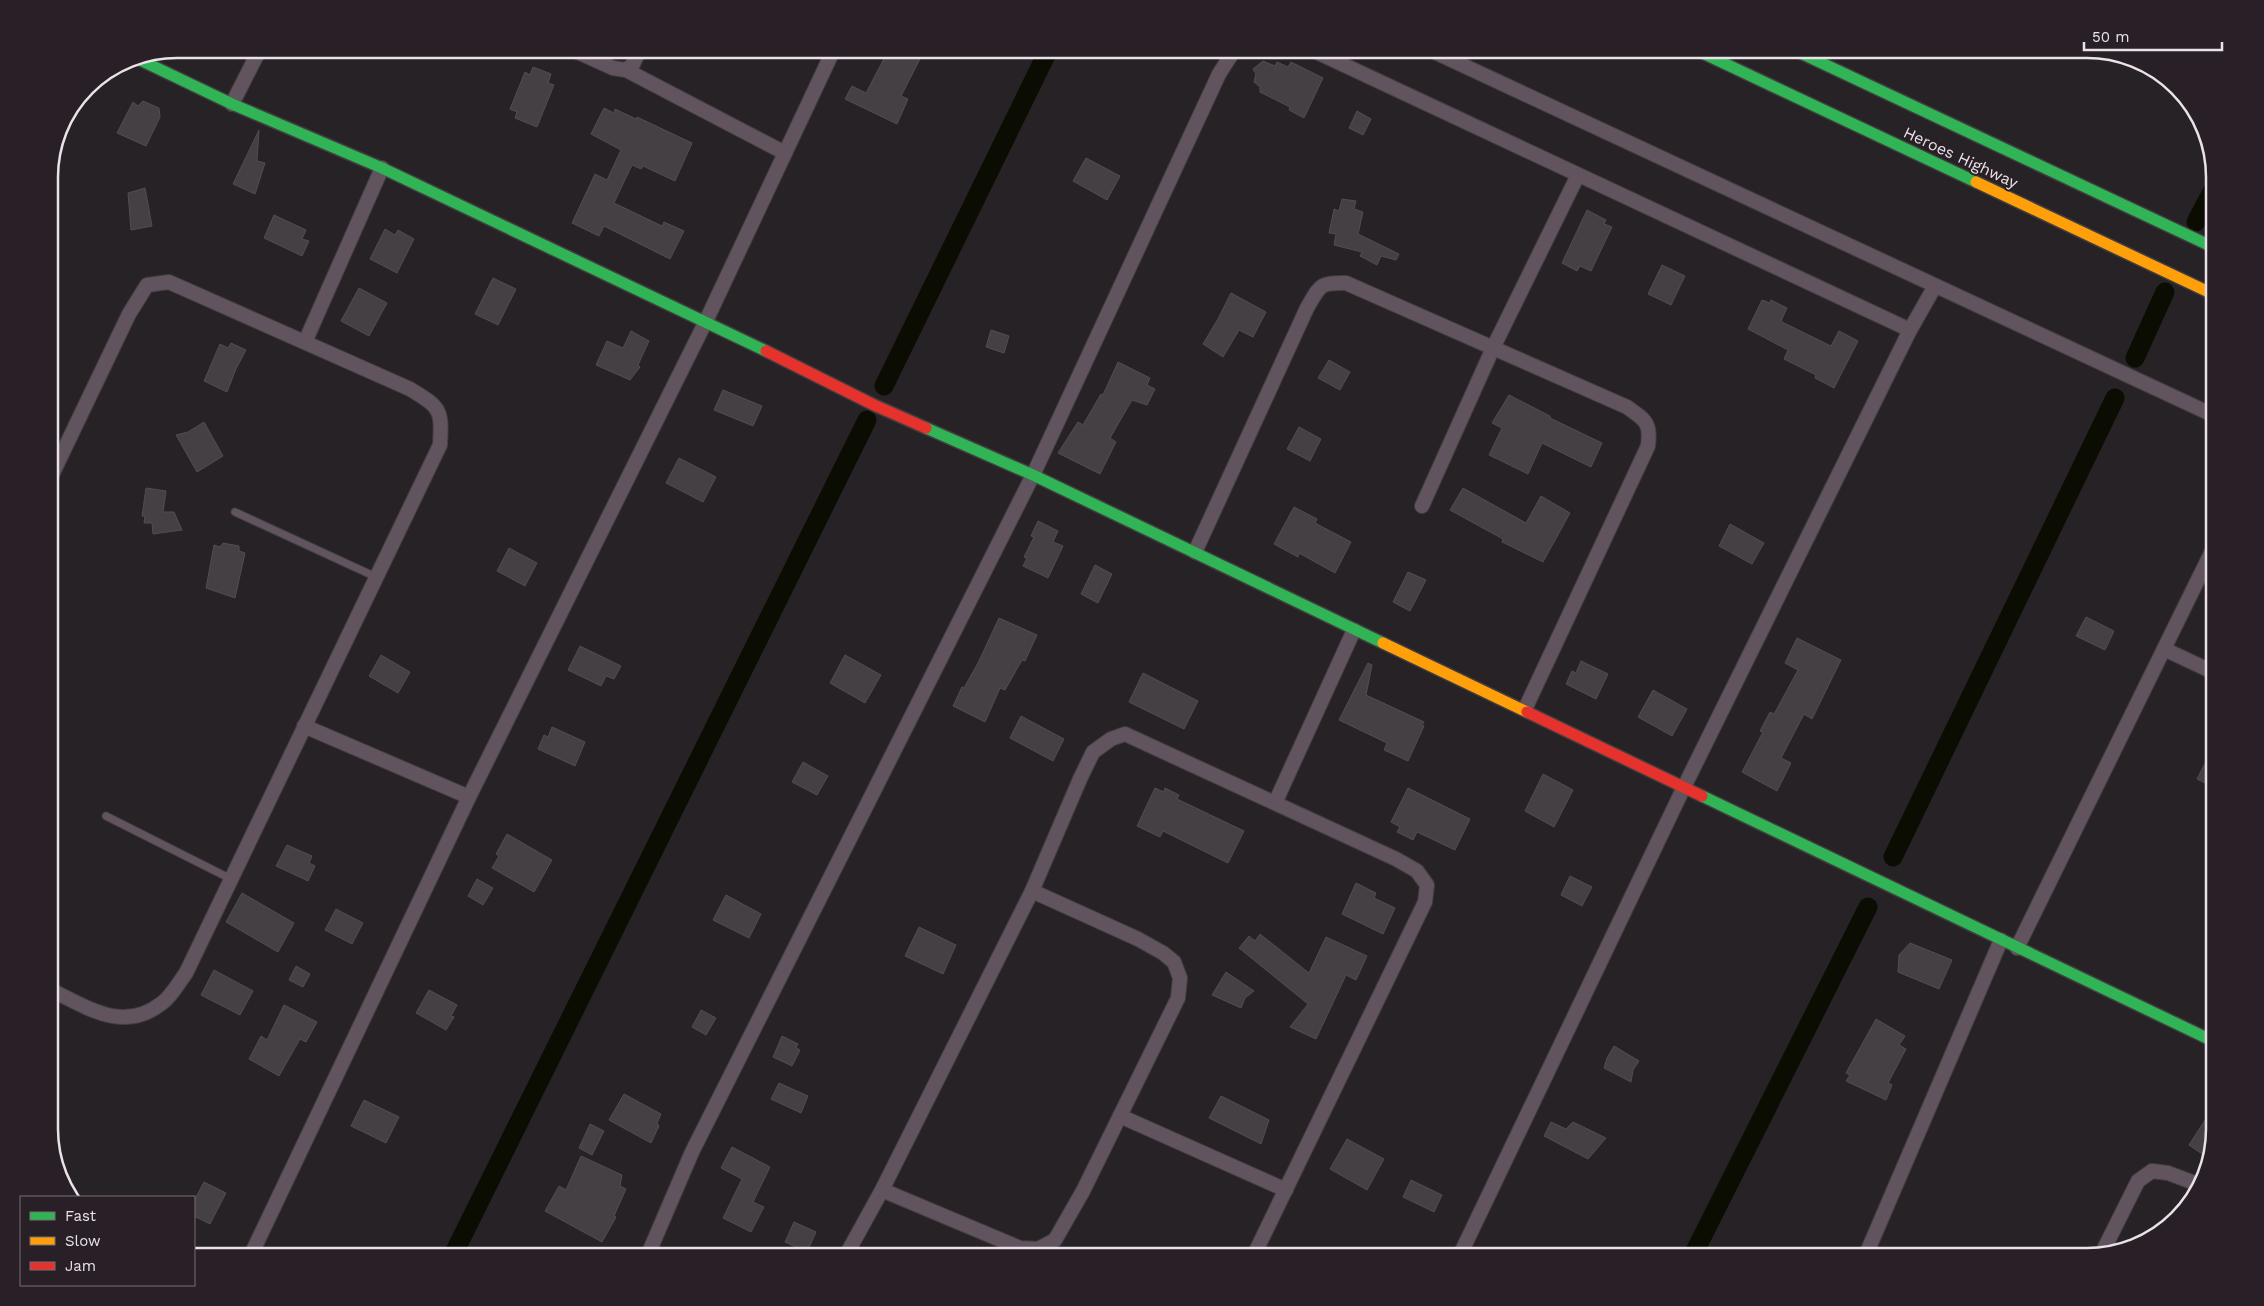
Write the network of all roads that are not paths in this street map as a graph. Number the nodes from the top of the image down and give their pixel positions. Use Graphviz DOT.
graph roads {
  1 [pos="255,58"];
  2 [pos="591,58"];
  3 [pos="636,58"];
  4 [pos="830,58"];
  5 [pos="1229,58"];
  6 [pos="1329,58"];
  7 [pos="1447,58"];
  8 [pos="1713,58"];
  9 [pos="1811,58"];
  10 [pos="145,62"];
  11 [pos="626,70"];
  12 [pos="232,104"];
  13 [pos="785,153"];
  14 [pos="382,168"];
  15 [pos="1578,175"];
  16 [pos="2206,244"];
  17 [pos="1935,286"];
  18 [pos="2206,291"];
  19 [pos="706,321"];
  20 [pos="1910,330"];
  21 [pos="305,342"];
  22 [pos="1493,348"];
  23 [pos="2206,412"];
  24 [pos="58,462"];
  25 [pos="1033,475"];
  26 [pos="1422,506"];
  27 [pos="235,512"];
  28 [pos="1195,552"];
  29 [pos="2206,563"];
  30 [pos="376,577"];
  31 [pos="1354,630"];
  32 [pos="2164,649"];
  33 [pos="2206,669"];
  34 [pos="1525,710"];
  35 [pos="304,726"];
  36 [pos="1684,787"];
  37 [pos="469,797"];
  38 [pos="1275,803"];
  39 [pos="106,816"];
  40 [pos="231,879"];
  41 [pos="1032,891"];
  42 [pos="2002,940"];
  43 [pos="2017,948"];
  44 [pos="58,992"];
  45 [pos="2206,1038"];
  46 [pos="1120,1116"];
  47 [pos="2194,1183"];
  48 [pos="882,1190"];
  49 [pos="1286,1190"];
  50 [pos="2105,1247"];
  51 [pos="254,1248"];
  52 [pos="651,1248"];
  53 [pos="851,1248"];
  54 [pos="1020,1248"];
  55 [pos="1040,1248"];
  56 [pos="1257,1248"];
  57 [pos="1462,1248"];
  58 [pos="1869,1248"];
  1 -- 12 [label="street"];
  2 -- 11 [label="street"];
  3 -- 11 [label="street"];
  4 -- 13 [label="street"];
  5 -- 25 [label="street"];
  6 -- 15 [label="street"];
  7 -- 17 [label="street"];
  8 -- 18 [label="street, Heroes Highway"];
  9 -- 16 [label="street, Heroes Highway"];
  10 -- 12 [label="street"];
  11 -- 13 [label="street"];
  12 -- 14 [label="street"];
  13 -- 19 [label="street"];
  14 -- 19 [label="street"];
  14 -- 21 [label="street"];
  15 -- 20 [label="street"];
  15 -- 22 [label="street"];
  17 -- 20 [label="street"];
  17 -- 23 [label="street"];
  19 -- 25 [label="street"];
  19 -- 37 [label="street"];
  20 -- 36 [label="street"];
  21 -- 24 [label="street"];
  21 -- 30 [label="street"];
  22 -- 26 [label="street"];
  22 -- 28 [label="street"];
  22 -- 34 [label="street"];
  25 -- 28 [label="street"];
  25 -- 52 [label="street"];
  27 -- 30 [label="lane"];
  28 -- 31 [label="street"];
  29 -- 32 [label="street"];
  30 -- 35 [label="street"];
  31 -- 34 [label="street"];
  31 -- 38 [label="street"];
  32 -- 33 [label="street"];
  32 -- 43 [label="street"];
  34 -- 36 [label="street"];
  35 -- 37 [label="street"];
  35 -- 40 [label="street"];
  36 -- 42 [label="street"];
  36 -- 57 [label="street"];
  37 -- 51 [label="street"];
  38 -- 41 [label="street"];
  38 -- 49 [label="street"];
  39 -- 40 [label="lane"];
  40 -- 44 [label="street"];
  41 -- 46 [label="street"];
  41 -- 48 [label="street"];
  42 -- 43 [label="street"];
  42 -- 58 [label="street"];
  43 -- 45 [label="street"];
  46 -- 49 [label="street"];
  46 -- 55 [label="street"];
  47 -- 50 [label="street"];
  48 -- 53 [label="street"];
  48 -- 54 [label="street"];
  49 -- 56 [label="street"];
}
